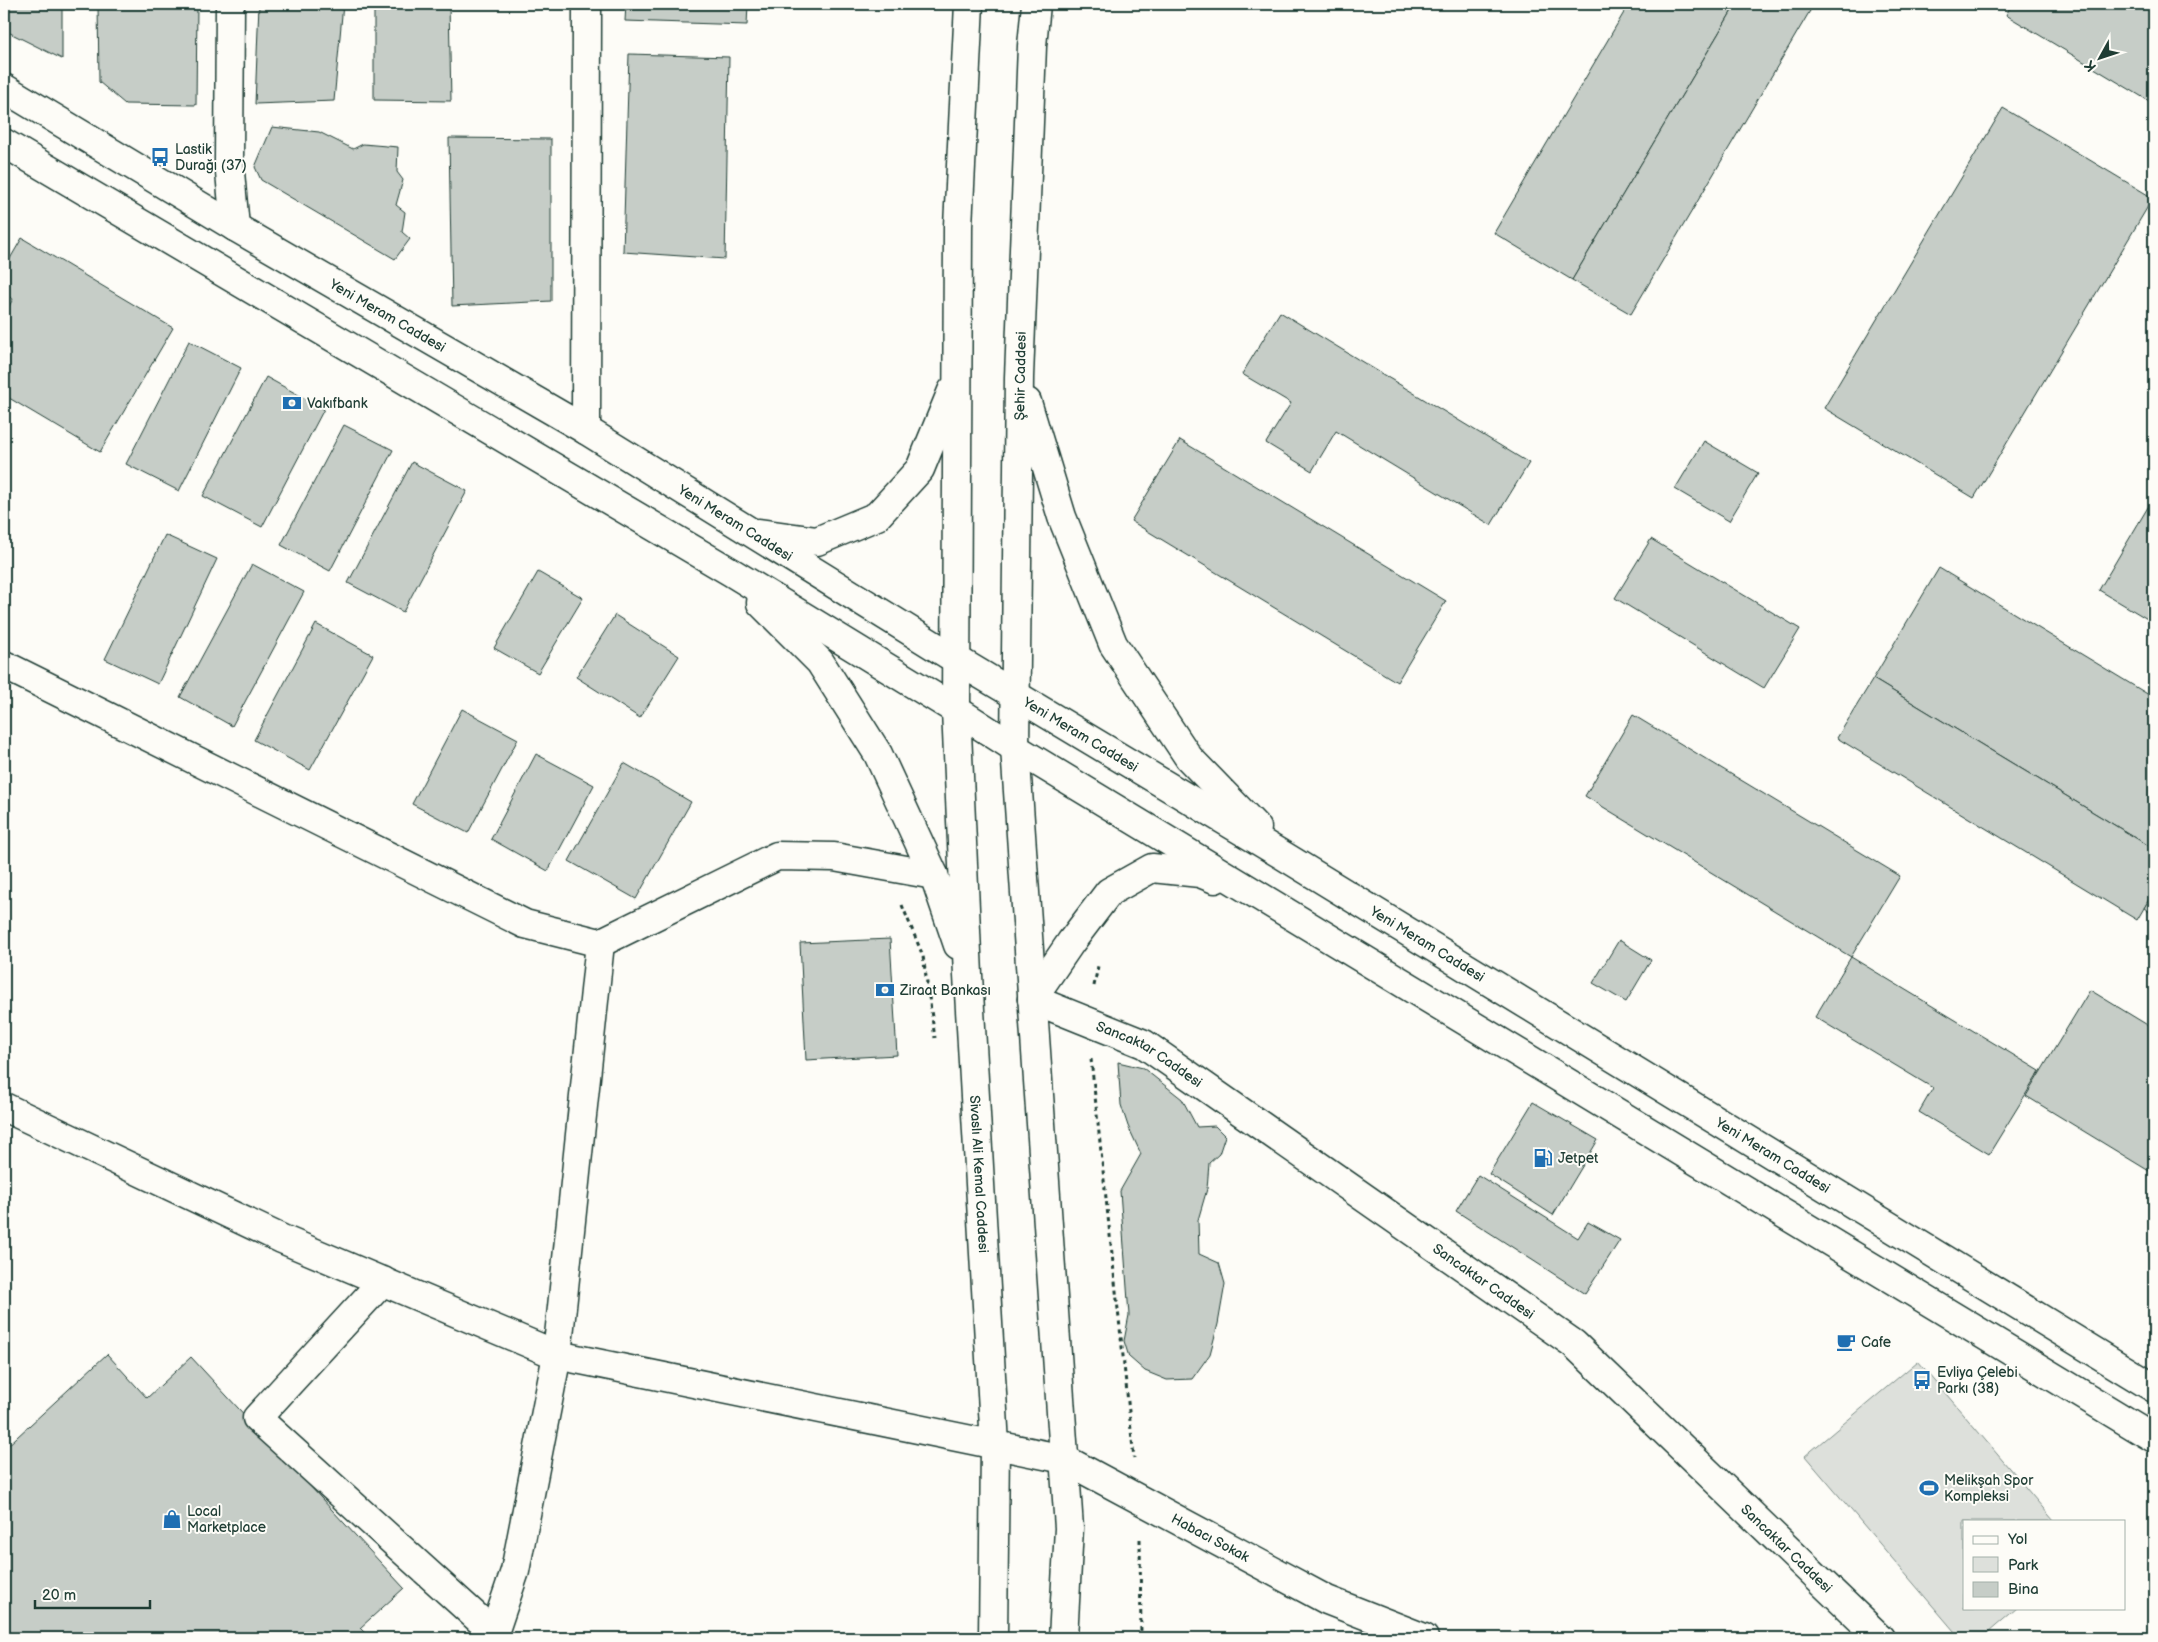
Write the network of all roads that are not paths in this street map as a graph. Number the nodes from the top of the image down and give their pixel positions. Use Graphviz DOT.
graph roads {
  1 [pos="230,4"];
  2 [pos="587,4"];
  3 [pos="969,4"];
  4 [pos="1036,4"];
  5 [pos="4,88"];
  6 [pos="4,144"];
  7 [pos="235,227"];
  8 [pos="1019,377"];
  9 [pos="958,378"];
  10 [pos="586,430"];
  11 [pos="748,531"];
  12 [pos="731,572"];
  13 [pos="957,660"];
  14 [pos="4,664"];
  15 [pos="1015,695"];
  16 [pos="956,710"];
  17 [pos="1015,748"];
  18 [pos="1284,856"];
  19 [pos="934,875"];
  20 [pos="1256,895"];
  21 [pos="600,943"];
  22 [pos="968,975"];
  23 [pos="1032,999"];
  24 [pos="4,1107"];
  25 [pos="383,1281"];
  26 [pos="557,1355"];
  27 [pos="2154,1388"];
  28 [pos="2154,1438"];
  29 [pos="996,1446"];
  30 [pos="1064,1459"];
  31 [pos="491,1635"];
  32 [pos="992,1638"];
  33 [pos="1063,1638"];
  34 [pos="1424,1638"];
  35 [pos="1880,1638"];
  1 -- 7 [label="main road"];
  2 -- 10 [label="main road"];
  3 -- 9 [label="main road"];
  4 -- 8 [label="main road, Şehir Caddesi"];
  5 -- 7 [label="main road, Yeni Meram Caddesi"];
  6 -- 12 [label="main road"];
  7 -- 10 [label="main road, Yeni Meram Caddesi"];
  8 -- 15 [label="main road, Şehir Caddesi"];
  8 -- 18 [label="main road"];
  9 -- 11 [label="main road"];
  9 -- 13 [label="main road"];
  10 -- 11 [label="main road, Yeni Meram Caddesi"];
  11 -- 13 [label="main road, Yeni Meram Caddesi"];
  12 -- 16 [label="main road"];
  12 -- 19 [label="main road"];
  13 -- 15 [label="main road, Yeni Meram Caddesi"];
  13 -- 16 [label="main road"];
  14 -- 21 [label="main road"];
  15 -- 17 [label="main road, Şehir Caddesi"];
  15 -- 18 [label="main road, Yeni Meram Caddesi"];
  16 -- 17 [label="main road"];
  16 -- 22 [label="main road, Sivaslı Ali Kemal Caddesi"];
  17 -- 20 [label="main road"];
  17 -- 23 [label="main road"];
  18 -- 27 [label="main road, Yeni Meram Caddesi"];
  19 -- 21 [label="main road"];
  19 -- 22 [label="main road"];
  20 -- 23 [label="main road"];
  20 -- 28 [label="main road"];
  21 -- 26 [label="main road"];
  22 -- 29 [label="main road, Sivaslı Ali Kemal Caddesi"];
  23 -- 30 [label="main road"];
  23 -- 35 [label="main road, Sancaktar Caddesi"];
  24 -- 25 [label="main road, Habacı Sokak"];
  25 -- 26 [label="main road, Habacı Sokak"];
  25 -- 31 [label="main road"];
  26 -- 29 [label="main road, Habacı Sokak"];
  26 -- 31 [label="main road"];
  29 -- 30 [label="main road, Habacı Sokak"];
  29 -- 32 [label="main road, Sivaslı Ali Kemal Caddesi"];
  30 -- 33 [label="main road"];
  30 -- 34 [label="main road, Habacı Sokak"];
}
